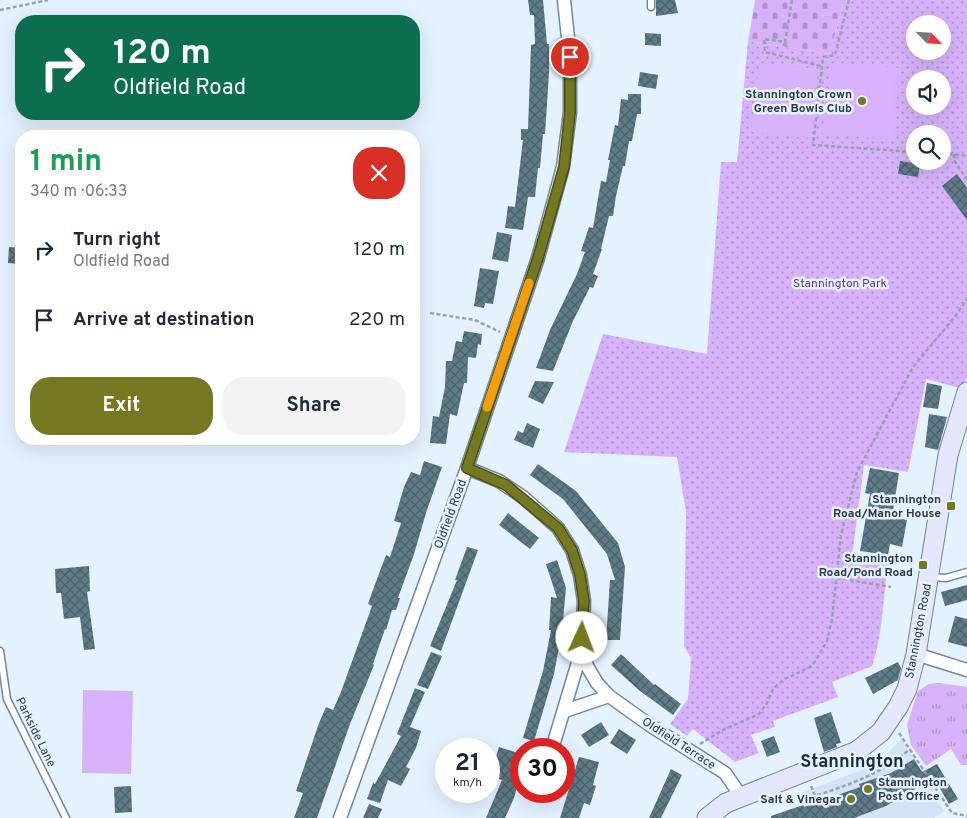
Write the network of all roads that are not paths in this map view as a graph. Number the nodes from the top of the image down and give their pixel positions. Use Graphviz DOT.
graph roads {
  1 [pos="564,0"];
  2 [pos="967,392"];
  3 [pos="467,468"];
  4 [pos="967,572"];
  5 [pos="929,577"];
  6 [pos="582,649"];
  7 [pos="0,651"];
  8 [pos="916,654"];
  9 [pos="967,670"];
  10 [pos="609,696"];
  11 [pos="564,711"];
  12 [pos="555,738"];
  13 [pos="741,796"];
  14 [pos="66,818"];
  15 [pos="340,818"];
  16 [pos="708,818"];
  1 -- 3 [label="street, Oldfield Road"];
  2 -- 5 [label="main road, Stannington Road"];
  3 -- 6 [label="street, Oldfield Terrace"];
  3 -- 15 [label="street, Oldfield Road"];
  4 -- 5 [label="lane"];
  5 -- 8 [label="main road, Stannington Road"];
  6 -- 10 [label="street, Oldfield Terrace"];
  6 -- 11 [label="street"];
  7 -- 14 [label="lane, Parkside Lane"];
  8 -- 9 [label="street"];
  8 -- 13 [label="main road, Stannington Road"];
  10 -- 11 [label="street"];
  10 -- 13 [label="street, Oldfield Terrace"];
  11 -- 12 [label="street"];
  13 -- 16 [label="main road, Stannington Road"];
}
